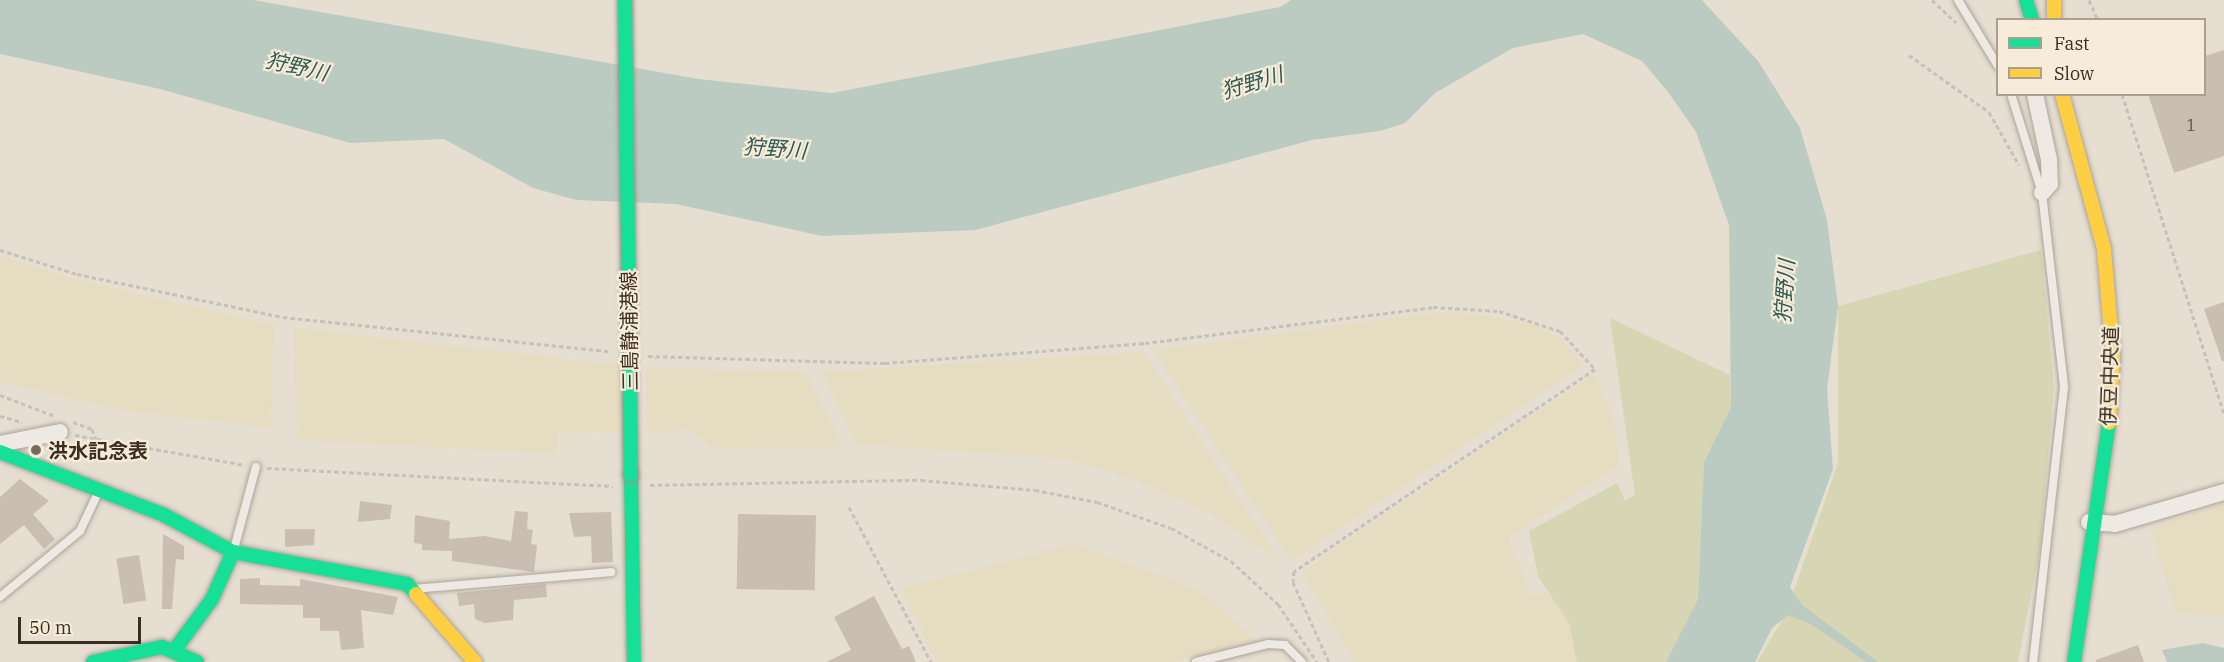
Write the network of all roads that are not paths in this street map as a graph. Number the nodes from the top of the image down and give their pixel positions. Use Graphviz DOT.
graph roads {
  1 [pos="625,0"];
  2 [pos="1958,0"];
  3 [pos="2026,0"];
  4 [pos="2034,0"];
  5 [pos="2054,0"];
  6 [pos="2017,18"];
  7 [pos="2030,18"];
  8 [pos="2039,18"];
  9 [pos="2054,18"];
  10 [pos="1996,63"];
  11 [pos="2012,96"];
  12 [pos="2035,96"];
  13 [pos="2055,96"];
  14 [pos="2063,96"];
  15 [pos="2073,96"];
  16 [pos="2087,179"];
  17 [pos="2042,193"];
  18 [pos="60,432"];
  19 [pos="0,444"];
  20 [pos="0,452"];
  21 [pos="256,467"];
  22 [pos="98,489"];
  23 [pos="2224,492"];
  24 [pos="2091,522"];
  25 [pos="233,552"];
  26 [pos="610,572"];
  27 [pos="414,589"];
  28 [pos="0,597"];
  29 [pos="176,648"];
  30 [pos="111,659"];
  31 [pos="93,662"];
  32 [pos="197,662"];
  33 [pos="475,662"];
  34 [pos="634,662"];
  35 [pos="1196,662"];
  36 [pos="1302,662"];
  37 [pos="2033,662"];
  38 [pos="2065,662"];
  39 [pos="2074,662"];
  1 -- 34 [label="main road, 三島静浦港線, bridge"];
  2 -- 10 [label="lane"];
  3 -- 6 [label="street"];
  3 -- 7 [label="main road"];
  4 -- 8 [label="main road"];
  5 -- 9 [label="main road"];
  11 -- 17 [label="lane"];
  12 -- 17 [label="street"];
  13 -- 24 [label="main road, 伊豆中央道"];
  14 -- 16 [label="main road, 伊豆中央道"];
  15 -- 16 [label="main road"];
  16 -- 24 [label="main road, 伊豆中央道"];
  17 -- 37 [label="lane"];
  18 -- 19 [label="street"];
  20 -- 22 [label="main road"];
  21 -- 25 [label="lane"];
  22 -- 25 [label="main road"];
  22 -- 28 [label="lane"];
  23 -- 24 [label="street"];
  24 -- 38 [label="main road, 伊豆中央道"];
  24 -- 39 [label="main road, 伊豆中央道"];
  25 -- 27 [label="main road"];
  25 -- 29 [label="main road"];
  26 -- 27 [label="lane"];
  27 -- 33 [label="main road"];
  29 -- 30 [label="main road"];
  29 -- 32 [label="main road"];
  30 -- 31 [label="main road"];
  35 -- 36 [label="lane"];
}
